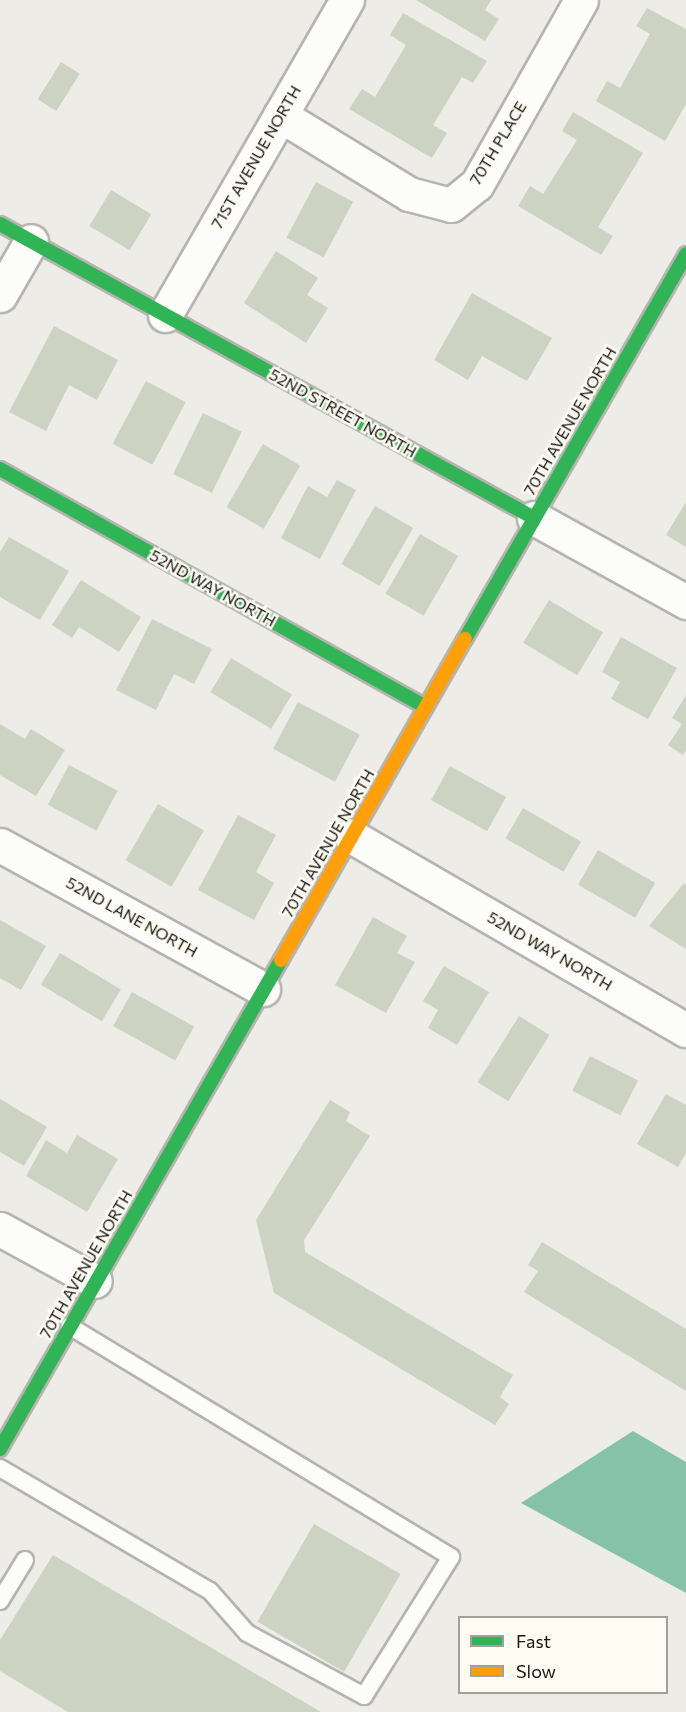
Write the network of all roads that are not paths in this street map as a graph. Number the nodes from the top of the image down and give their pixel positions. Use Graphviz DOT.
graph roads {
  1 [pos="346,0"];
  2 [pos="581,0"];
  3 [pos="280,115"];
  4 [pos="0,224"];
  5 [pos="31,241"];
  6 [pos="686,254"];
  7 [pos="0,295"];
  8 [pos="165,315"];
  9 [pos="0,469"];
  10 [pos="534,518"];
  11 [pos="686,602"];
  12 [pos="425,707"];
  13 [pos="351,836"];
  14 [pos="0,845"];
  15 [pos="263,990"];
  16 [pos="686,1030"];
  17 [pos="0,1229"];
  18 [pos="95,1281"];
  19 [pos="70,1326"];
  20 [pos="0,1449"];
  21 [pos="0,1468"];
  22 [pos="25,1560"];
  23 [pos="0,1601"];
  1 -- 3 [label="street, 71ST AVENUE NORTH"];
  2 -- 3 [label="street, 70TH PLACE"];
  3 -- 8 [label="street, 71ST AVENUE NORTH"];
  4 -- 5 [label="street, 52ND STREET NORTH"];
  5 -- 7 [label="street"];
  5 -- 8 [label="street, 52ND STREET NORTH"];
  6 -- 10 [label="street, 70TH AVENUE NORTH"];
  8 -- 10 [label="street, 52ND STREET NORTH"];
  9 -- 12 [label="street, 52ND WAY NORTH"];
  10 -- 11 [label="street, 52ND STREET NORTH"];
  10 -- 12 [label="street, 70TH AVENUE NORTH"];
  12 -- 13 [label="street, 70TH AVENUE NORTH"];
  13 -- 15 [label="street, 70TH AVENUE NORTH"];
  13 -- 16 [label="street, 52ND WAY NORTH"];
  14 -- 15 [label="street, 52ND LANE NORTH"];
  15 -- 18 [label="street, 70TH AVENUE NORTH"];
  17 -- 18 [label="street"];
  18 -- 19 [label="street, 70TH AVENUE NORTH"];
  19 -- 20 [label="street, 70TH AVENUE NORTH"];
  19 -- 21 [label="lane"];
  22 -- 23 [label="lane"];
}
